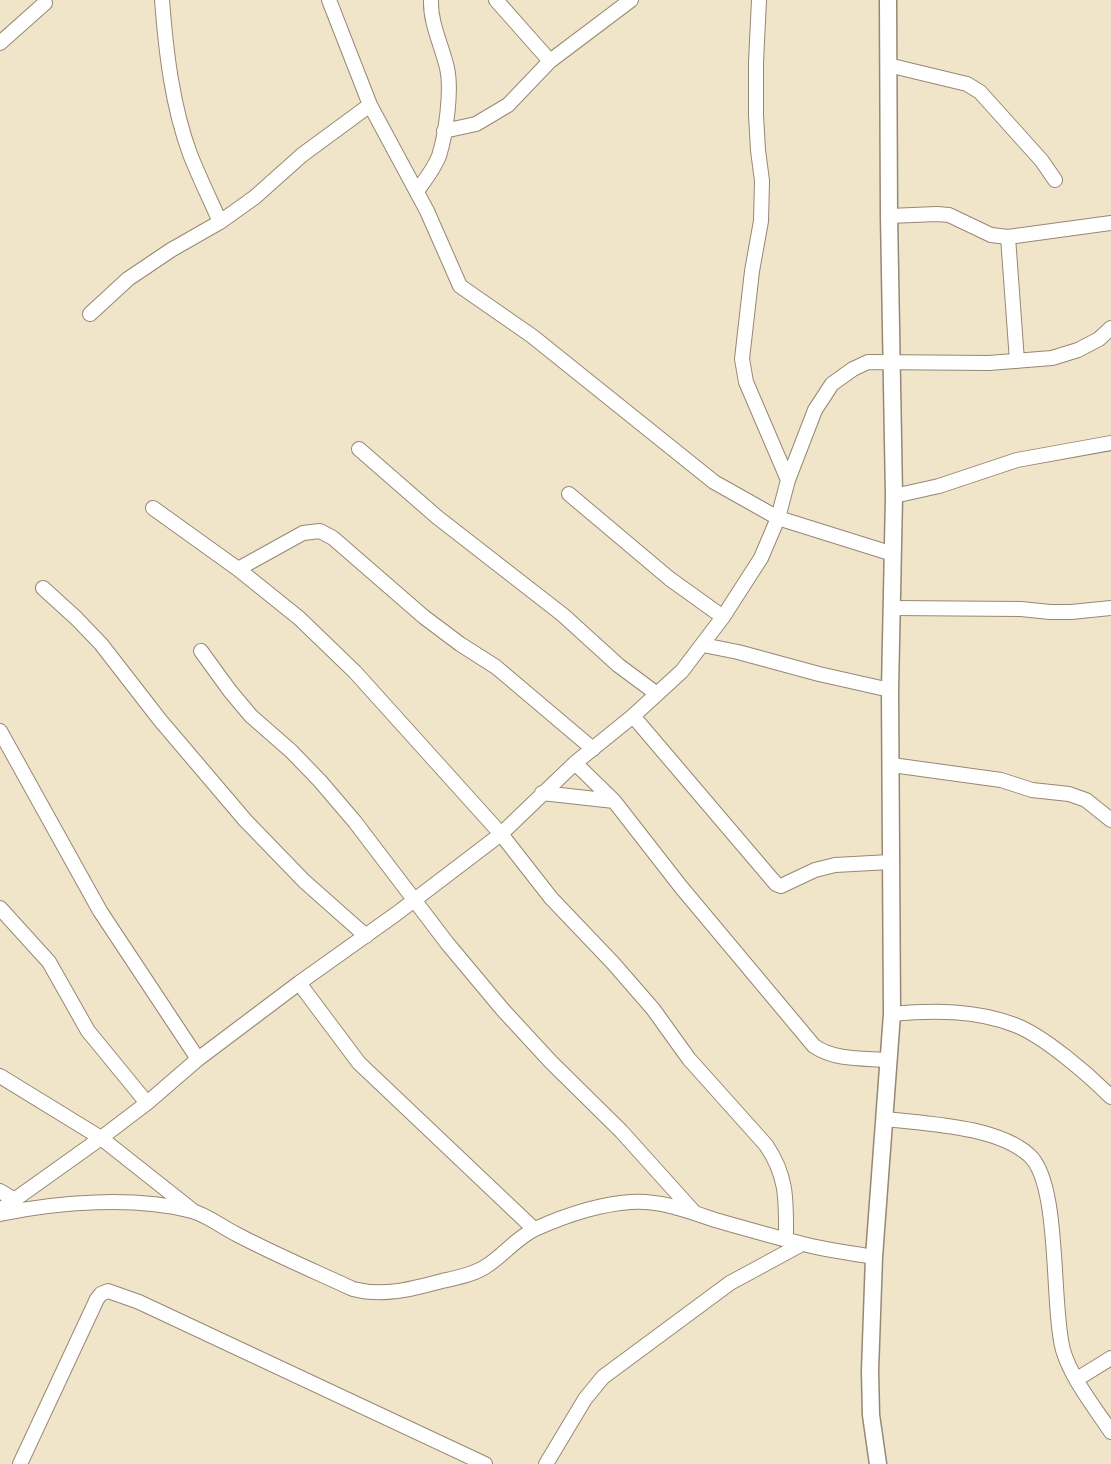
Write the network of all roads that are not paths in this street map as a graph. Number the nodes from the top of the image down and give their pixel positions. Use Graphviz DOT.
graph roads {
  1 [pos="162,0"];
  2 [pos="329,0"];
  3 [pos="431,0"];
  4 [pos="496,0"];
  5 [pos="631,0"];
  6 [pos="759,0"];
  7 [pos="888,0"];
  8 [pos="45,3"];
  9 [pos="0,43"];
  10 [pos="550,61"];
  11 [pos="888,65"];
  12 [pos="370,105"];
  13 [pos="444,131"];
  14 [pos="1055,180"];
  15 [pos="417,191"];
  16 [pos="888,216"];
  17 [pos="220,222"];
  18 [pos="1111,223"];
  19 [pos="1008,237"];
  20 [pos="90,314"];
  21 [pos="1111,328"];
  22 [pos="891,360"];
  23 [pos="1017,361"];
  24 [pos="1111,443"];
  25 [pos="359,449"];
  26 [pos="788,480"];
  27 [pos="569,494"];
  28 [pos="894,496"];
  29 [pos="153,508"];
  30 [pos="778,518"];
  31 [pos="893,554"];
  32 [pos="238,568"];
  33 [pos="43,588"];
  34 [pos="892,608"];
  35 [pos="1111,608"];
  36 [pos="723,617"];
  37 [pos="703,645"];
  38 [pos="201,651"];
  39 [pos="890,690"];
  40 [pos="657,694"];
  41 [pos="633,716"];
  42 [pos="0,731"];
  43 [pos="593,749"];
  44 [pos="576,763"];
  45 [pos="891,765"];
  46 [pos="542,794"];
  47 [pos="614,801"];
  48 [pos="1111,820"];
  49 [pos="501,834"];
  50 [pos="890,862"];
  51 [pos="414,901"];
  52 [pos="0,908"];
  53 [pos="366,936"];
  54 [pos="298,983"];
  55 [pos="892,1014"];
  56 [pos="198,1059"];
  57 [pos="889,1060"];
  58 [pos="0,1076"];
  59 [pos="1111,1097"];
  60 [pos="147,1103"];
  61 [pos="886,1119"];
  62 [pos="101,1138"];
  63 [pos="0,1191"];
  64 [pos="15,1200"];
  65 [pos="194,1211"];
  66 [pos="693,1211"];
  67 [pos="0,1212"];
  68 [pos="534,1229"];
  69 [pos="786,1239"];
  70 [pos="802,1244"];
  71 [pos="874,1257"];
  72 [pos="1111,1358"];
  73 [pos="1077,1379"];
  74 [pos="1111,1432"];
  75 [pos="20,1464"];
  76 [pos="485,1464"];
  77 [pos="546,1464"];
  78 [pos="878,1464"];
  1 -- 17 [label="street"];
  2 -- 12 [label="street"];
  3 -- 13 [label="street"];
  4 -- 10 [label="street"];
  5 -- 10 [label="street"];
  6 -- 26 [label="street"];
  7 -- 11 [label="street"];
  8 -- 9 [label="street"];
  10 -- 13 [label="street"];
  11 -- 14 [label="street"];
  11 -- 16 [label="street"];
  12 -- 15 [label="street"];
  12 -- 17 [label="street"];
  13 -- 15 [label="street"];
  15 -- 30 [label="street"];
  16 -- 19 [label="street"];
  16 -- 22 [label="street"];
  17 -- 20 [label="street"];
  18 -- 19 [label="street"];
  19 -- 23 [label="street"];
  21 -- 23 [label="street"];
  22 -- 23 [label="street"];
  22 -- 26 [label="street"];
  22 -- 28 [label="street"];
  24 -- 28 [label="street"];
  25 -- 40 [label="street"];
  26 -- 30 [label="street"];
  27 -- 36 [label="street"];
  28 -- 31 [label="street"];
  29 -- 32 [label="street"];
  30 -- 31 [label="street"];
  30 -- 36 [label="street"];
  31 -- 34 [label="street"];
  32 -- 43 [label="street"];
  32 -- 49 [label="street"];
  33 -- 53 [label="street"];
  34 -- 35 [label="street"];
  34 -- 39 [label="street"];
  36 -- 37 [label="street"];
  37 -- 39 [label="street"];
  37 -- 40 [label="street"];
  38 -- 51 [label="street"];
  39 -- 45 [label="street"];
  40 -- 41 [label="street"];
  41 -- 43 [label="street"];
  41 -- 50 [label="street"];
  42 -- 56 [label="street"];
  43 -- 44 [label="street"];
  44 -- 46 [label="street"];
  44 -- 47 [label="street"];
  45 -- 48 [label="street"];
  45 -- 50 [label="street"];
  46 -- 47 [label="street"];
  46 -- 49 [label="street"];
  47 -- 57 [label="street"];
  49 -- 51 [label="street"];
  49 -- 69 [label="street"];
  50 -- 55 [label="street"];
  51 -- 53 [label="street"];
  51 -- 66 [label="street"];
  52 -- 60 [label="street"];
  53 -- 54 [label="street"];
  54 -- 56 [label="street"];
  54 -- 68 [label="street"];
  55 -- 57 [label="street"];
  55 -- 59 [label="street"];
  56 -- 60 [label="street"];
  57 -- 61 [label="street"];
  58 -- 62 [label="street"];
  60 -- 62 [label="street"];
  61 -- 71 [label="street"];
  61 -- 73 [label="street"];
  62 -- 64 [label="street"];
  62 -- 65 [label="street"];
  63 -- 64 [label="street"];
  64 -- 67 [label="street"];
  65 -- 67 [label="street"];
  65 -- 68 [label="street"];
  66 -- 68 [label="street"];
  66 -- 69 [label="street"];
  69 -- 70 [label="street"];
  70 -- 71 [label="street"];
  70 -- 77 [label="street"];
  71 -- 78 [label="street"];
  72 -- 73 [label="street"];
  73 -- 74 [label="street"];
  75 -- 76 [label="street"];
}
